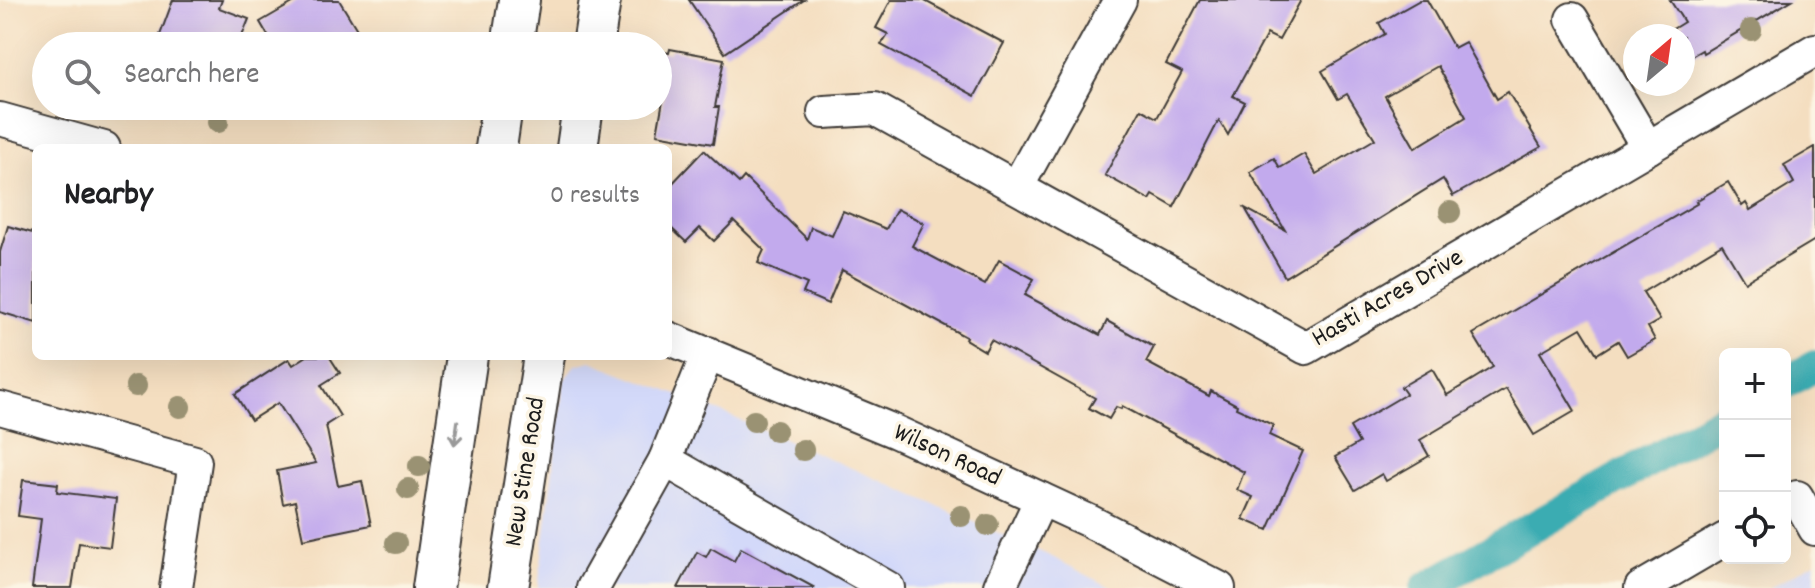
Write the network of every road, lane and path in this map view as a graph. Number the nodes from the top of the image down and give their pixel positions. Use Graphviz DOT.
graph roads {
  1 [pos="519,0"];
  2 [pos="600,0"];
  3 [pos="1120,0"];
  4 [pos="1572,19"];
  5 [pos="514,32"];
  6 [pos="595,32"];
  7 [pos="1815,50"];
  8 [pos="824,112"];
  9 [pos="0,119"];
  10 [pos="500,120"];
  11 [pos="581,120"];
  12 [pos="90,144"];
  13 [pos="497,144"];
  14 [pos="578,144"];
  15 [pos="1648,148"];
  16 [pos="1017,187"];
  17 [pos="672,340"];
  18 [pos="708,353"];
  19 [pos="466,360"];
  20 [pos="543,360"];
  21 [pos="0,408"];
  22 [pos="665,460"];
  23 [pos="1799,495"];
  24 [pos="1041,499"];
  25 [pos="1815,529"];
  26 [pos="1719,542"];
  27 [pos="1211,586"];
  28 [pos="513,587"];
  29 [pos="997,587"];
  30 [pos="176,588"];
  31 [pos="433,588"];
  32 [pos="593,588"];
  33 [pos="888,588"];
  34 [pos="1641,588"];
  1 -- 5 [label="main road"];
  2 -- 6 [label="main road"];
  3 -- 16 [label="street"];
  4 -- 15 [label="street"];
  7 -- 15 [label="street, Hasti Acres Drive"];
  8 -- 16 [label="street, Hasti Acres Drive"];
  9 -- 12 [label="street"];
  10 -- 13 [label="main road"];
  11 -- 14 [label="main road"];
  15 -- 16 [label="street, Hasti Acres Drive"];
  17 -- 18 [label="street, Wilson Road"];
  18 -- 22 [label="street"];
  18 -- 24 [label="street, Wilson Road"];
  19 -- 31 [label="main road, one-way"];
  20 -- 28 [label="main road, New Stine Road"];
  21 -- 30 [label="street"];
  22 -- 32 [label="street"];
  22 -- 33 [label="street"];
  23 -- 25 [label="street"];
  24 -- 27 [label="street, Wilson Road"];
  24 -- 29 [label="street"];
  26 -- 34 [label="street"];
}
